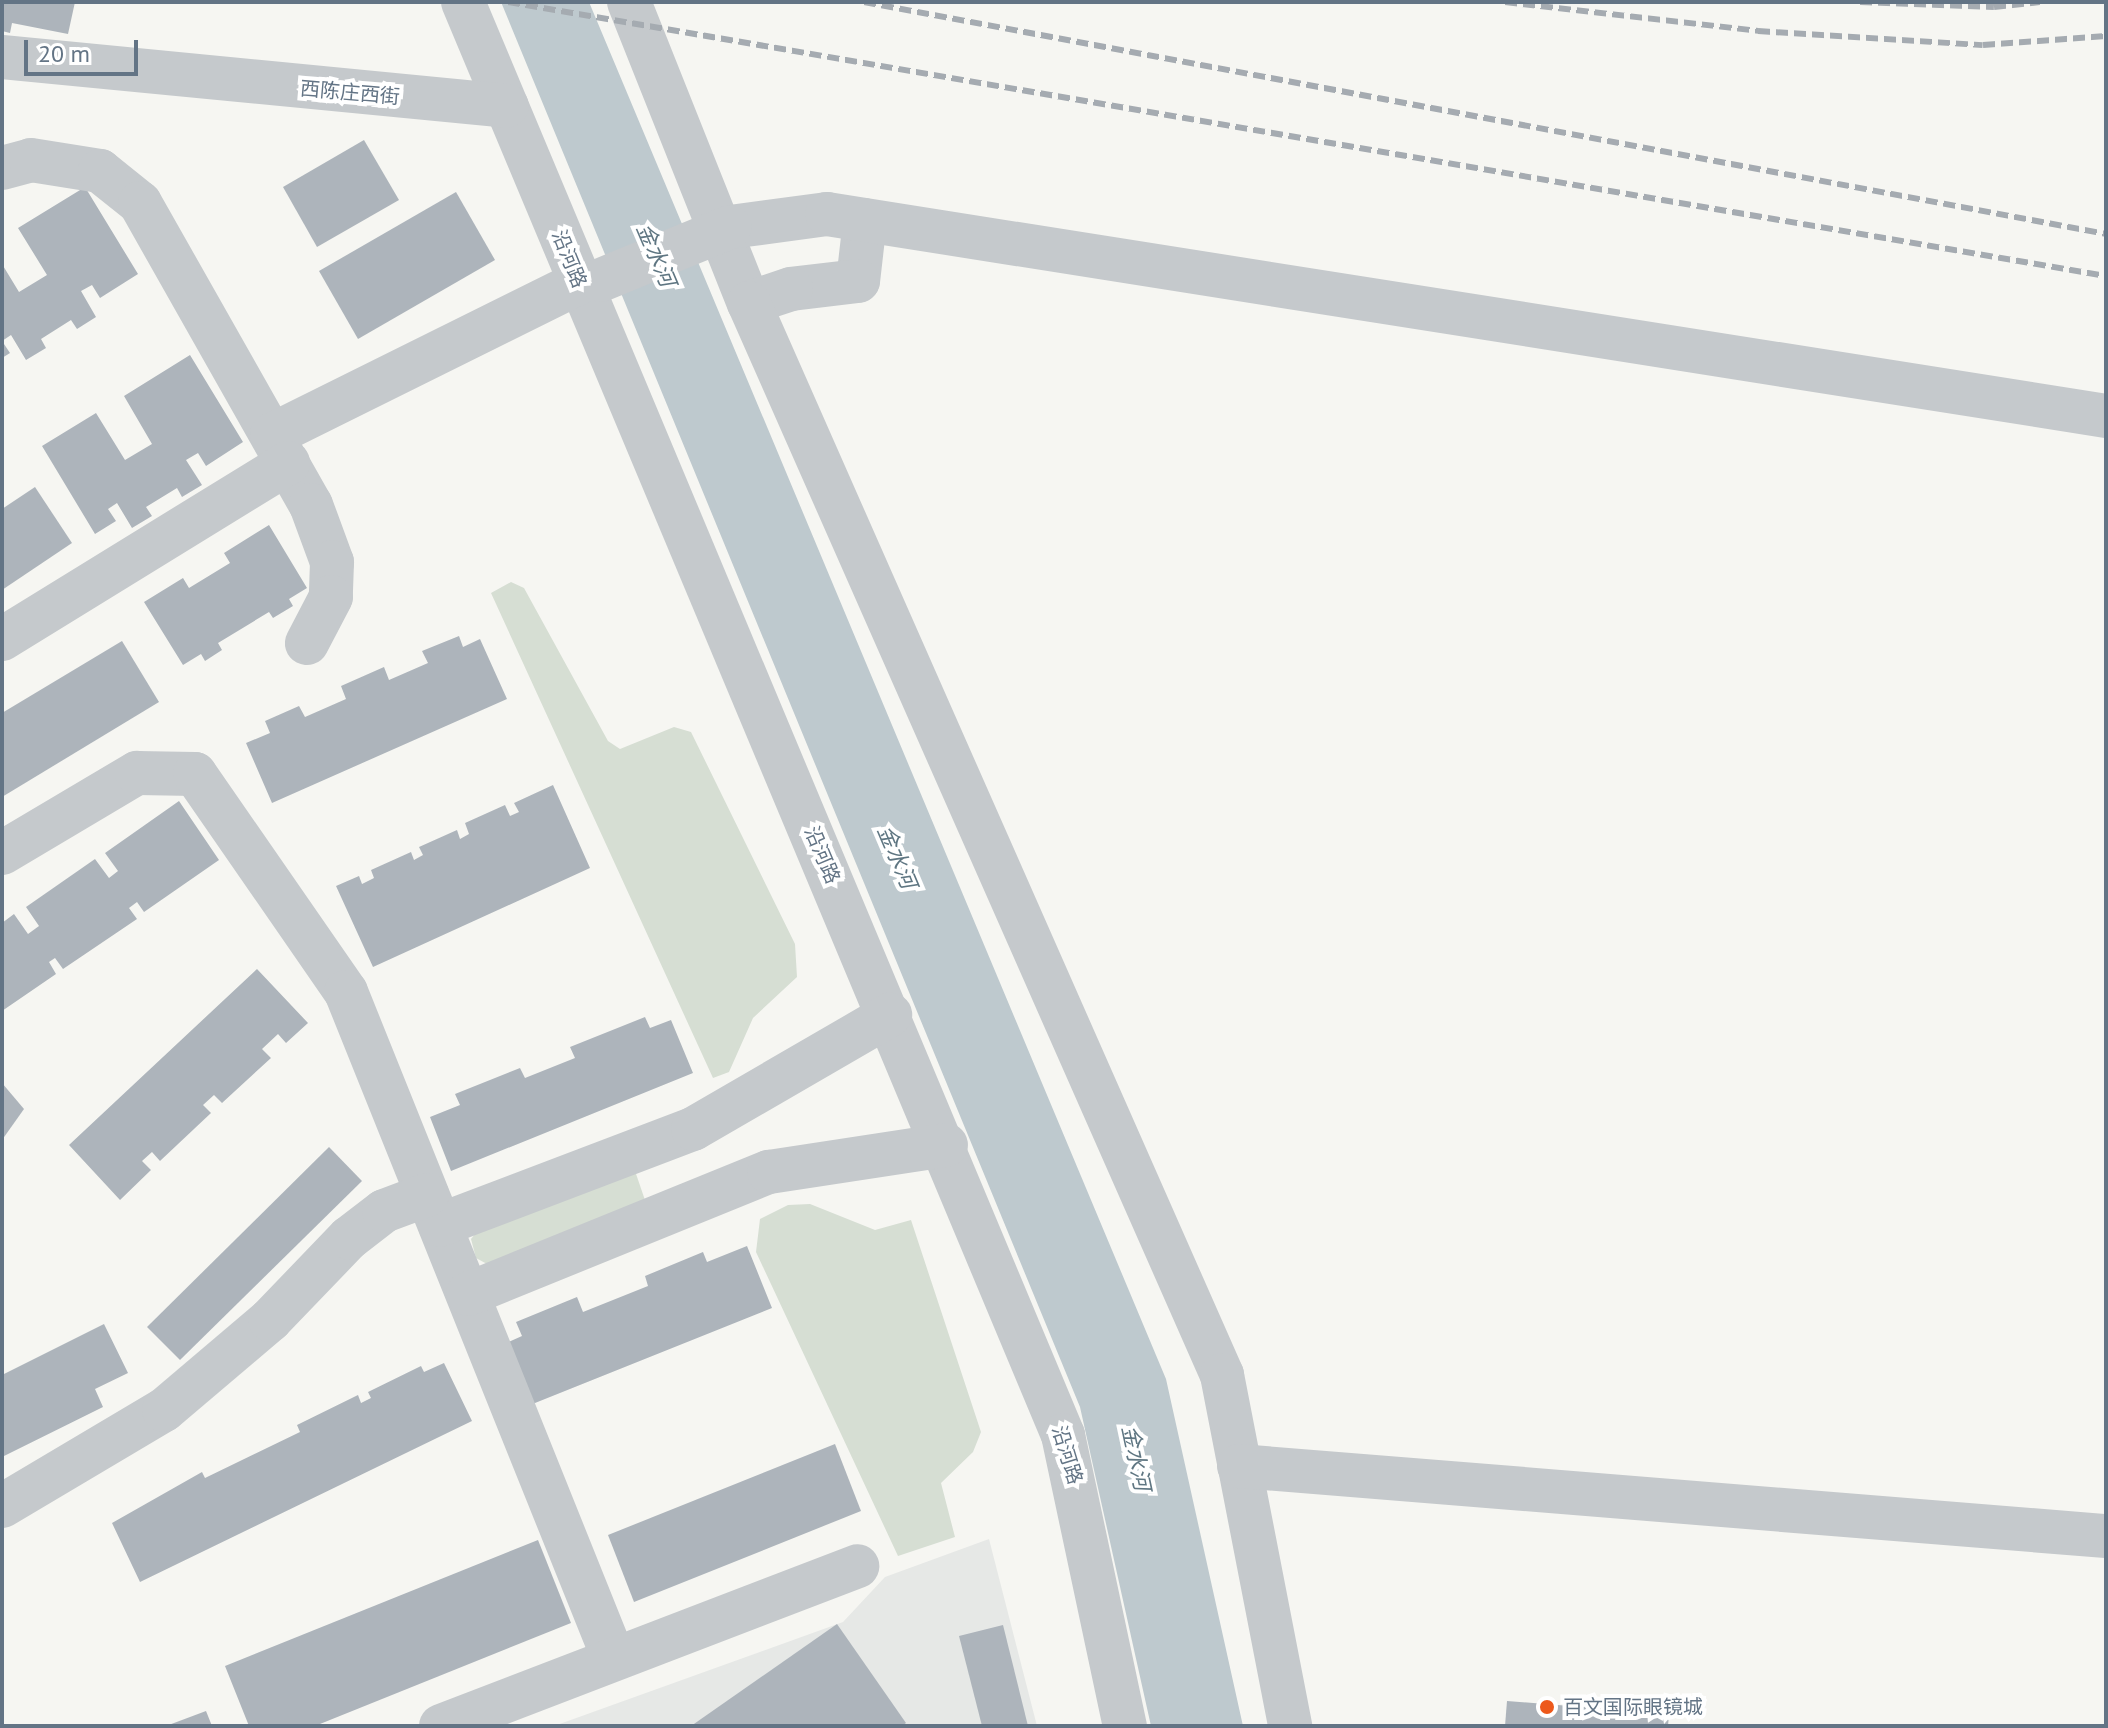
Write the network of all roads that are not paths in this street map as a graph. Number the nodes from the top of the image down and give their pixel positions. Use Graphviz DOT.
graph roads {
  1 [pos="463,2"];
  2 [pos="629,2"];
  3 [pos="2,57"];
  4 [pos="507,106"];
  5 [pos="2,168"];
  6 [pos="865,220"];
  7 [pos="587,284"];
  8 [pos="749,303"];
  9 [pos="2106,416"];
  10 [pos="280,449"];
  11 [pos="2,639"];
  12 [pos="307,643"];
  13 [pos="2,853"];
  14 [pos="890,1015"];
  15 [pos="946,1145"];
  16 [pos="433,1210"];
  17 [pos="468,1294"];
  18 [pos="1239,1466"];
  19 [pos="2,1506"];
  20 [pos="2106,1536"];
  21 [pos="857,1566"];
  22 [pos="613,1657"];
  23 [pos="441,1726"];
  24 [pos="1125,1726"];
  25 [pos="1290,1726"];
  1 -- 4 [label="street, 沿河路"];
  2 -- 8 [label="street"];
  3 -- 4 [label="street, 西陈庄西街"];
  4 -- 7 [label="street, 沿河路"];
  5 -- 10 [label="street"];
  6 -- 7 [label="street, bridge"];
  6 -- 8 [label="street"];
  6 -- 9 [label="street"];
  7 -- 10 [label="street"];
  7 -- 14 [label="street, 沿河路"];
  8 -- 18 [label="street"];
  10 -- 11 [label="street"];
  10 -- 12 [label="street"];
  13 -- 16 [label="street"];
  14 -- 15 [label="street, 沿河路"];
  14 -- 16 [label="street"];
  15 -- 17 [label="street"];
  15 -- 24 [label="street, 沿河路"];
  16 -- 17 [label="street"];
  16 -- 19 [label="street"];
  17 -- 22 [label="street"];
  18 -- 20 [label="street"];
  18 -- 25 [label="street"];
  21 -- 22 [label="street"];
  22 -- 23 [label="street"];
}
